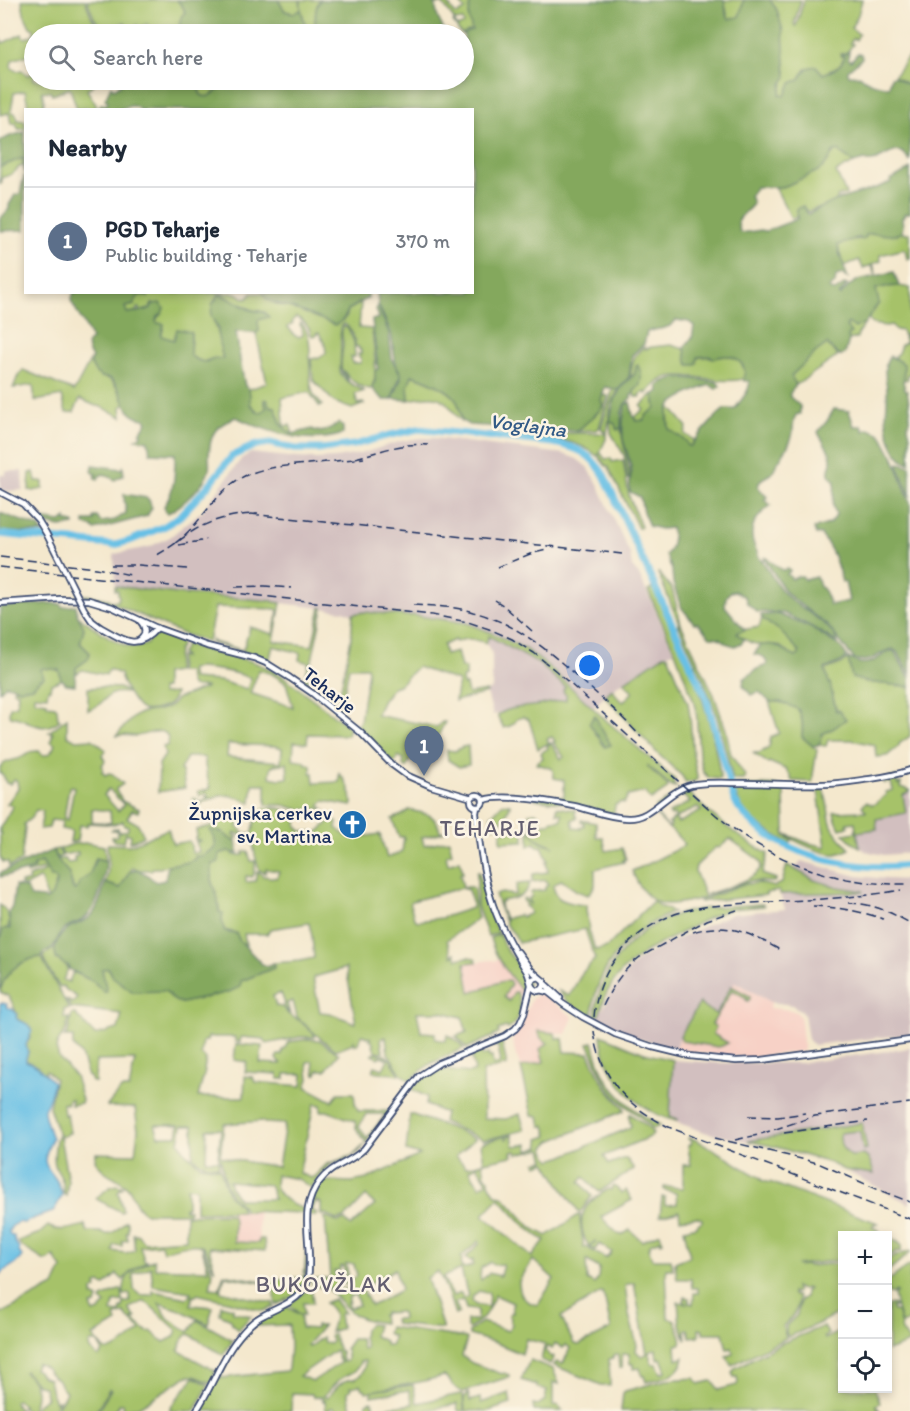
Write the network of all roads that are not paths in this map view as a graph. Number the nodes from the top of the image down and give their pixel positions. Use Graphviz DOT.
graph roads {
  1 [pos="0,492"];
  2 [pos="0,603"];
  3 [pos="138,619"];
  4 [pos="157,628"];
  5 [pos="134,642"];
  6 [pos="910,770"];
  7 [pos="472,798"];
  8 [pos="484,800"];
  9 [pos="477,807"];
  10 [pos="514,948"];
  11 [pos="539,977"];
  12 [pos="544,983"];
  13 [pos="531,984"];
  14 [pos="540,991"];
  15 [pos="528,1001"];
  16 [pos="573,1010"];
  17 [pos="910,1040"];
  18 [pos="196,1411"];
  1 -- 5 [label="main road, bridge"];
  2 -- 3 [label="main road, Teharje"];
  3 -- 4 [label="main road, Teharje"];
  3 -- 5 [label="main road"];
  4 -- 5 [label="main road"];
  4 -- 7 [label="main road, Teharje"];
  6 -- 8 [label="main road"];
  7 -- 8 [label="main road"];
  7 -- 9 [label="main road"];
  8 -- 9 [label="main road"];
  9 -- 10 [label="main road"];
  10 -- 11 [label="main road"];
  10 -- 13 [label="main road"];
  11 -- 12 [label="main road"];
  11 -- 13 [label="main road"];
  12 -- 14 [label="main road"];
  12 -- 16 [label="main road"];
  13 -- 14 [label="main road"];
  13 -- 15 [label="main road"];
  14 -- 15 [label="main road"];
  14 -- 16 [label="main road"];
  15 -- 18 [label="main road"];
  16 -- 17 [label="main road"];
}
